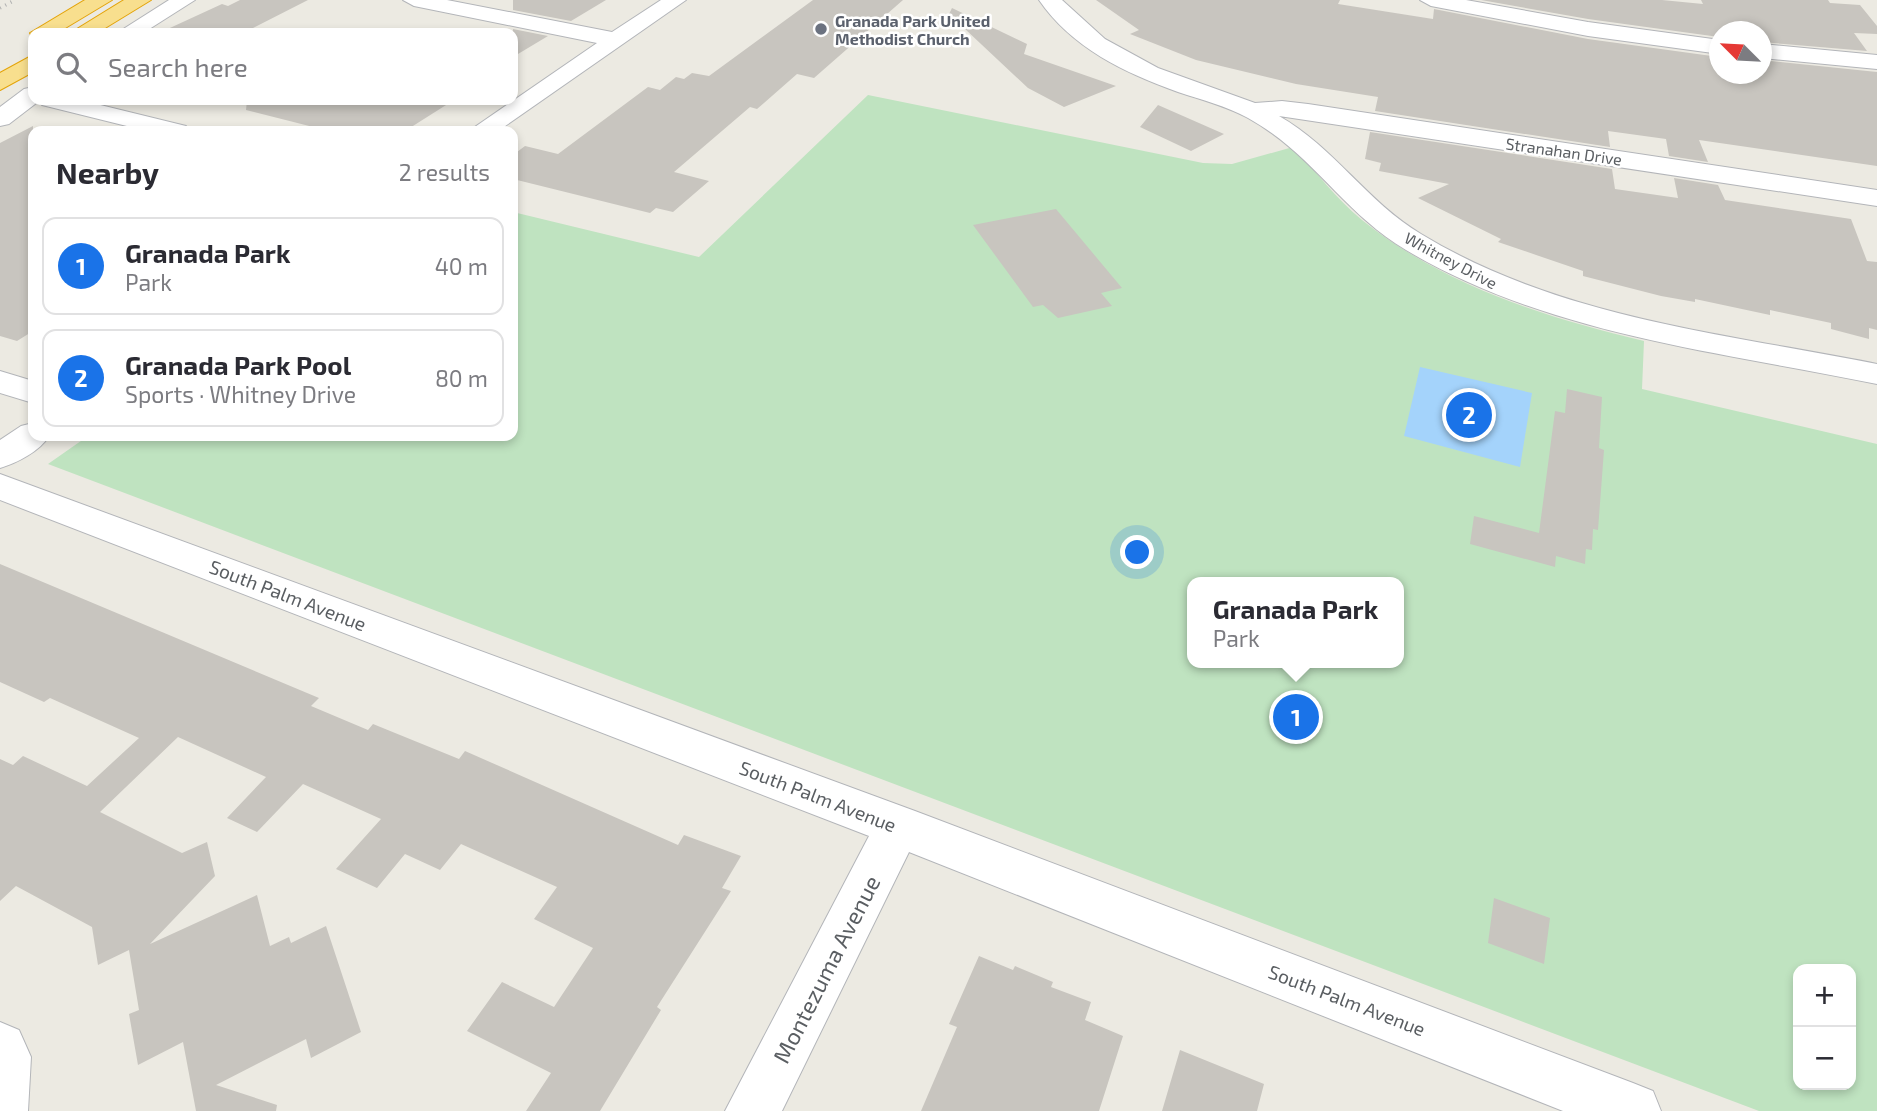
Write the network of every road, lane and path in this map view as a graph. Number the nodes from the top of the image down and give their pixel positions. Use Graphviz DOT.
graph roads {
  1 [pos="101,0"];
  2 [pos="140,0"];
  3 [pos="184,0"];
  4 [pos="414,0"];
  5 [pos="674,0"];
  6 [pos="1050,0"];
  7 [pos="1431,0"];
  8 [pos="50,28"];
  9 [pos="90,28"];
  10 [pos="136,28"];
  11 [pos="617,40"];
  12 [pos="28,41"];
  13 [pos="1709,46"];
  14 [pos="1772,52"];
  15 [pos="0,57"];
  16 [pos="1877,62"];
  17 [pos="28,65"];
  18 [pos="0,83"];
  19 [pos="28,102"];
  20 [pos="73,105"];
  21 [pos="1251,110"];
  22 [pos="0,119"];
  23 [pos="157,126"];
  24 [pos="489,126"];
  25 [pos="1877,198"];
  26 [pos="1877,374"];
  27 [pos="0,381"];
  28 [pos="28,391"];
  29 [pos="28,437"];
  30 [pos="0,456"];
  31 [pos="0,486"];
  32 [pos="898,826"];
  33 [pos="0,1049"];
  34 [pos="0,1111"];
  35 [pos="753,1111"];
  36 [pos="1633,1111"];
  1 -- 8 [label="highway"];
  2 -- 9 [label="highway"];
  3 -- 10 [label="street"];
  4 -- 11 [label="street"];
  5 -- 11 [label="street"];
  6 -- 21 [label="street, Whitney Drive"];
  7 -- 13 [label="street"];
  11 -- 24 [label="street"];
  12 -- 15 [label="highway"];
  14 -- 16 [label="street"];
  17 -- 18 [label="highway"];
  19 -- 22 [label="street"];
  20 -- 23 [label="street"];
  21 -- 25 [label="street, Stranahan Drive"];
  21 -- 26 [label="street, Whitney Drive"];
  27 -- 28 [label="street"];
  29 -- 30 [label="street"];
  31 -- 32 [label="street, South Palm Avenue"];
  32 -- 35 [label="street, Montezuma Avenue"];
  32 -- 36 [label="street, South Palm Avenue"];
  33 -- 34 [label="street"];
}
